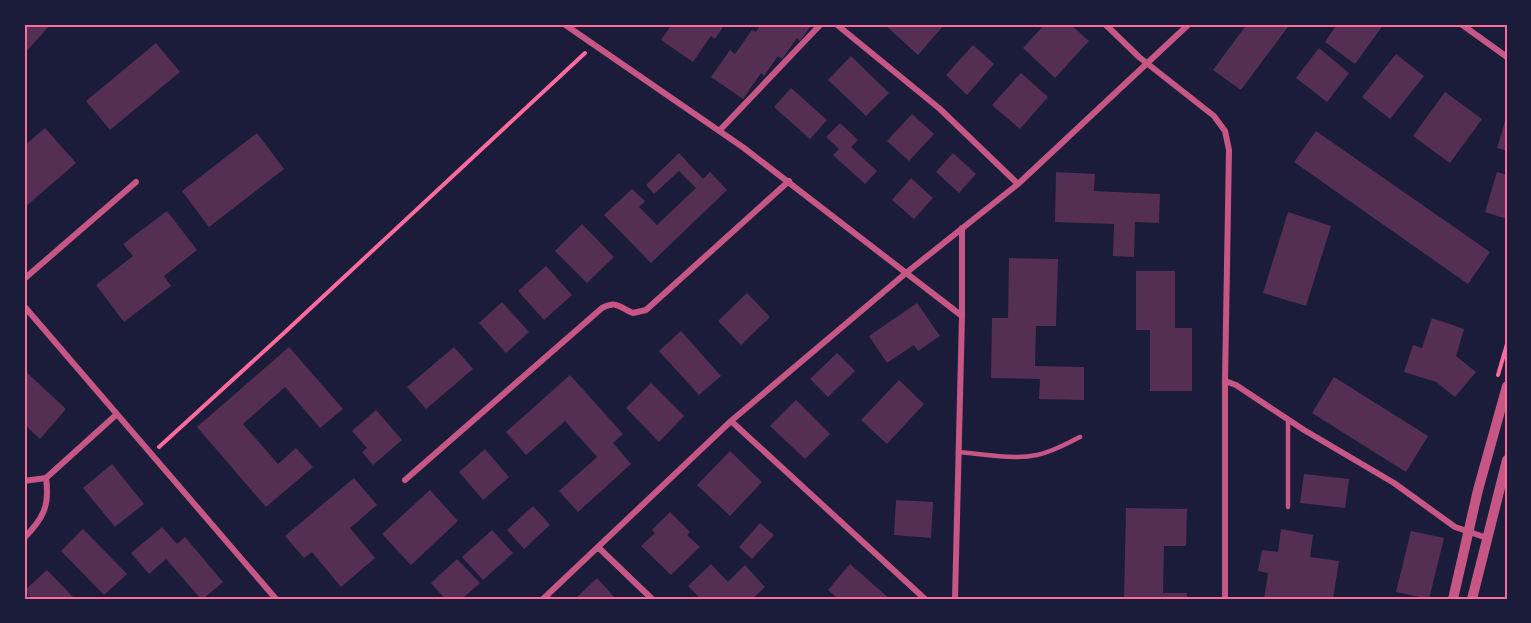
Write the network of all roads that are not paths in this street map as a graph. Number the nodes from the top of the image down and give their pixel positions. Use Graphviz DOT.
graph roads {
  1 [pos="564,24"];
  2 [pos="821,24"];
  3 [pos="836,24"];
  4 [pos="1105,24"];
  5 [pos="1189,24"];
  6 [pos="1461,24"];
  7 [pos="1507,57"];
  8 [pos="1148,64"];
  9 [pos="720,130"];
  10 [pos="789,181"];
  11 [pos="136,182"];
  12 [pos="1018,184"];
  13 [pos="962,228"];
  14 [pos="906,273"];
  15 [pos="24,279"];
  16 [pos="24,306"];
  17 [pos="962,316"];
  18 [pos="1225,381"];
  19 [pos="1507,386"];
  20 [pos="117,414"];
  21 [pos="1288,419"];
  22 [pos="730,421"];
  23 [pos="1080,437"];
  24 [pos="958,452"];
  25 [pos="1507,460"];
  26 [pos="46,478"];
  27 [pos="405,480"];
  28 [pos="24,481"];
  29 [pos="1288,507"];
  30 [pos="1468,532"];
  31 [pos="24,538"];
  32 [pos="1487,538"];
  33 [pos="598,547"];
  34 [pos="276,599"];
  35 [pos="543,599"];
  36 [pos="652,599"];
  37 [pos="925,599"];
  38 [pos="955,599"];
  39 [pos="1226,599"];
  40 [pos="1453,599"];
  41 [pos="1472,599"];
  1 -- 9 [label="street"];
  2 -- 9 [label="street"];
  3 -- 12 [label="street"];
  4 -- 8 [label="street"];
  5 -- 8 [label="street"];
  6 -- 7 [label="street"];
  8 -- 12 [label="street"];
  8 -- 18 [label="street"];
  9 -- 10 [label="street"];
  10 -- 14 [label="street"];
  10 -- 27 [label="street"];
  11 -- 15 [label="street"];
  12 -- 13 [label="street"];
  13 -- 14 [label="street"];
  13 -- 17 [label="street"];
  14 -- 17 [label="street"];
  14 -- 22 [label="street"];
  16 -- 20 [label="street"];
  17 -- 24 [label="street"];
  18 -- 21 [label="street"];
  18 -- 39 [label="street"];
  19 -- 30 [label="street"];
  20 -- 26 [label="street"];
  20 -- 34 [label="street"];
  21 -- 29 [label="lane"];
  21 -- 30 [label="street"];
  22 -- 33 [label="street"];
  22 -- 37 [label="street"];
  23 -- 24 [label="lane"];
  24 -- 38 [label="street"];
  25 -- 32 [label="street"];
  26 -- 28 [label="street"];
  26 -- 31 [label="street"];
  30 -- 32 [label="street"];
  30 -- 40 [label="street"];
  32 -- 41 [label="street"];
  33 -- 35 [label="street"];
  33 -- 36 [label="street"];
}
